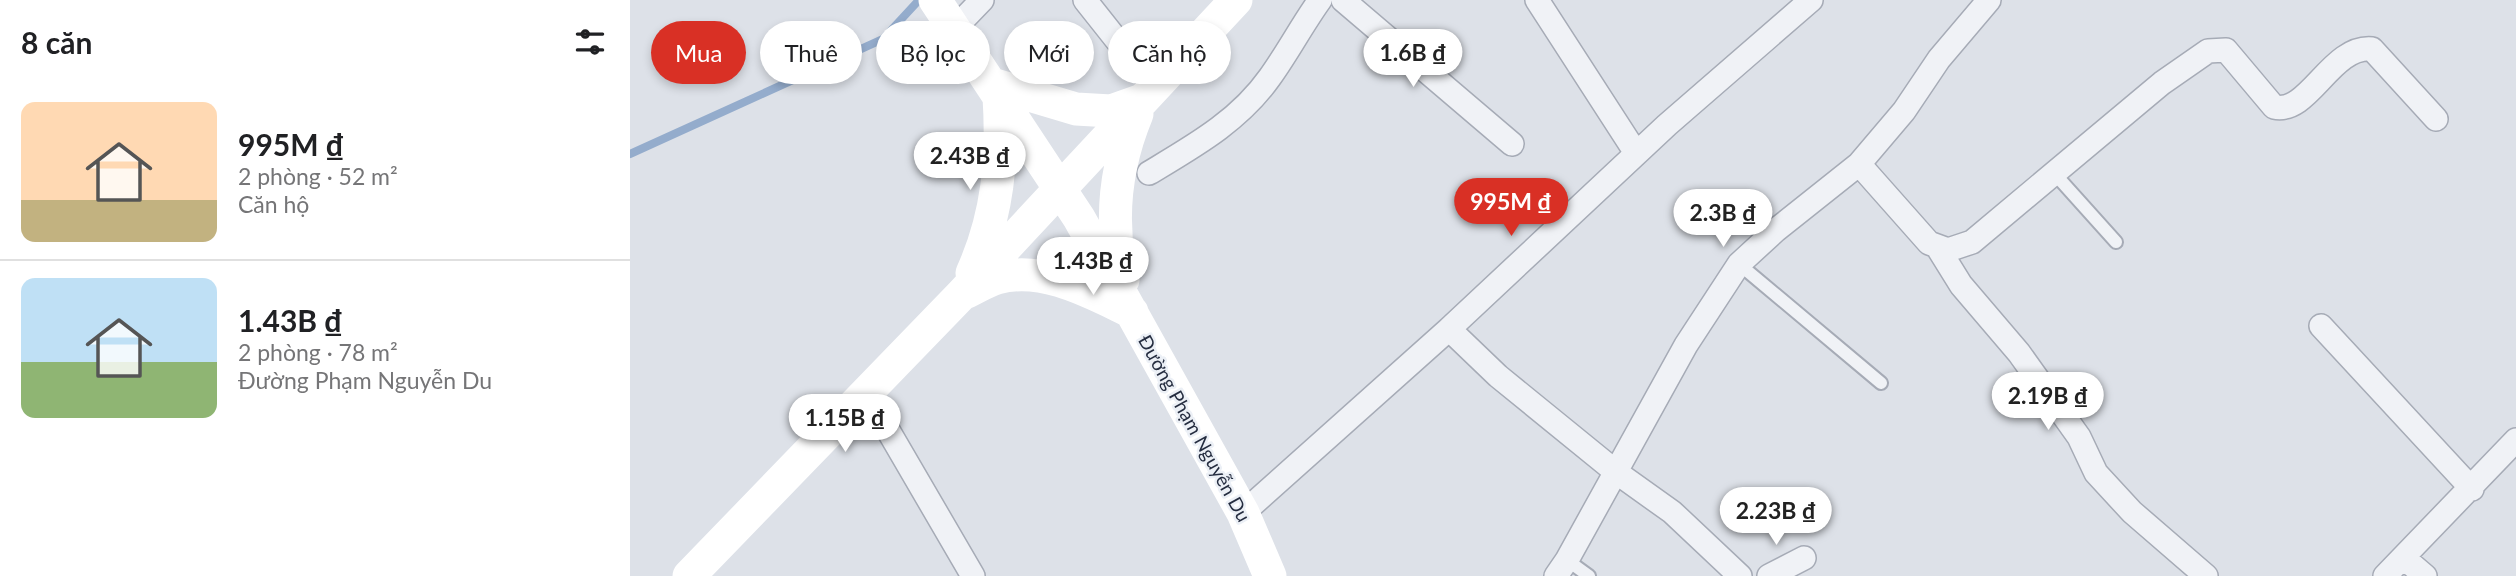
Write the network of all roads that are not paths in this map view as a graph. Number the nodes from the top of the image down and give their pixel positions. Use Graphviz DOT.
graph roads {
  1 [pos="982,0"];
  2 [pos="1085,0"];
  3 [pos="1320,0"];
  4 [pos="1343,0"];
  5 [pos="1537,0"];
  6 [pos="1811,0"];
  7 [pos="1989,0"];
  8 [pos="1226,3"];
  9 [pos="943,11"];
  10 [pos="995,89"];
  11 [pos="1148,94"];
  12 [pos="2436,120"];
  13 [pos="1512,144"];
  14 [pos="1636,153"];
  15 [pos="1859,164"];
  16 [pos="1149,173"];
  17 [pos="2054,173"];
  18 [pos="1060,188"];
  19 [pos="2116,242"];
  20 [pos="1938,248"];
  21 [pos="1740,264"];
  22 [pos="962,294"];
  23 [pos="1132,312"];
  24 [pos="2321,326"];
  25 [pos="1449,330"];
  26 [pos="1881,383"];
  27 [pos="885,425"];
  28 [pos="2516,440"];
  29 [pos="1616,472"];
  30 [pos="2472,489"];
  31 [pos="1243,513"];
  32 [pos="1804,558"];
  33 [pos="2404,558"];
  34 [pos="1562,568"];
  35 [pos="689,576"];
  36 [pos="973,576"];
  37 [pos="1270,576"];
  38 [pos="1589,576"];
  39 [pos="1740,576"];
  40 [pos="1769,576"];
  41 [pos="2206,576"];
  42 [pos="2385,576"];
  43 [pos="2425,576"];
  1 -- 9 [label="street"];
  2 -- 11 [label="street"];
  3 -- 16 [label="street"];
  4 -- 13 [label="street"];
  5 -- 14 [label="street"];
  6 -- 14 [label="street"];
  7 -- 15 [label="street"];
  8 -- 11 [label="main road"];
  9 -- 10 [label="main road, Đường Phạm Nguyễn Du"];
  10 -- 11 [label="main road"];
  10 -- 18 [label="main road, Đường Phạm Nguyễn Du"];
  10 -- 22 [label="main road"];
  11 -- 18 [label="main road"];
  11 -- 23 [label="main road"];
  12 -- 17 [label="street"];
  14 -- 25 [label="street"];
  15 -- 20 [label="street"];
  15 -- 21 [label="street"];
  17 -- 19 [label="lane"];
  17 -- 20 [label="street"];
  18 -- 22 [label="main road"];
  18 -- 23 [label="main road, Đường Phạm Nguyễn Du"];
  20 -- 41 [label="street"];
  21 -- 26 [label="lane"];
  21 -- 29 [label="street"];
  22 -- 23 [label="main road"];
  22 -- 35 [label="main road"];
  23 -- 31 [label="main road, Đường Phạm Nguyễn Du"];
  24 -- 30 [label="street"];
  25 -- 29 [label="street"];
  25 -- 31 [label="street"];
  27 -- 36 [label="street"];
  28 -- 30 [label="street"];
  29 -- 34 [label="street"];
  29 -- 39 [label="street"];
  30 -- 33 [label="street"];
  31 -- 37 [label="main road, Đường Phạm Nguyễn Du"];
  32 -- 40 [label="street"];
  33 -- 42 [label="street"];
  33 -- 43 [label="street"];
  34 -- 38 [label="lane"];
}
